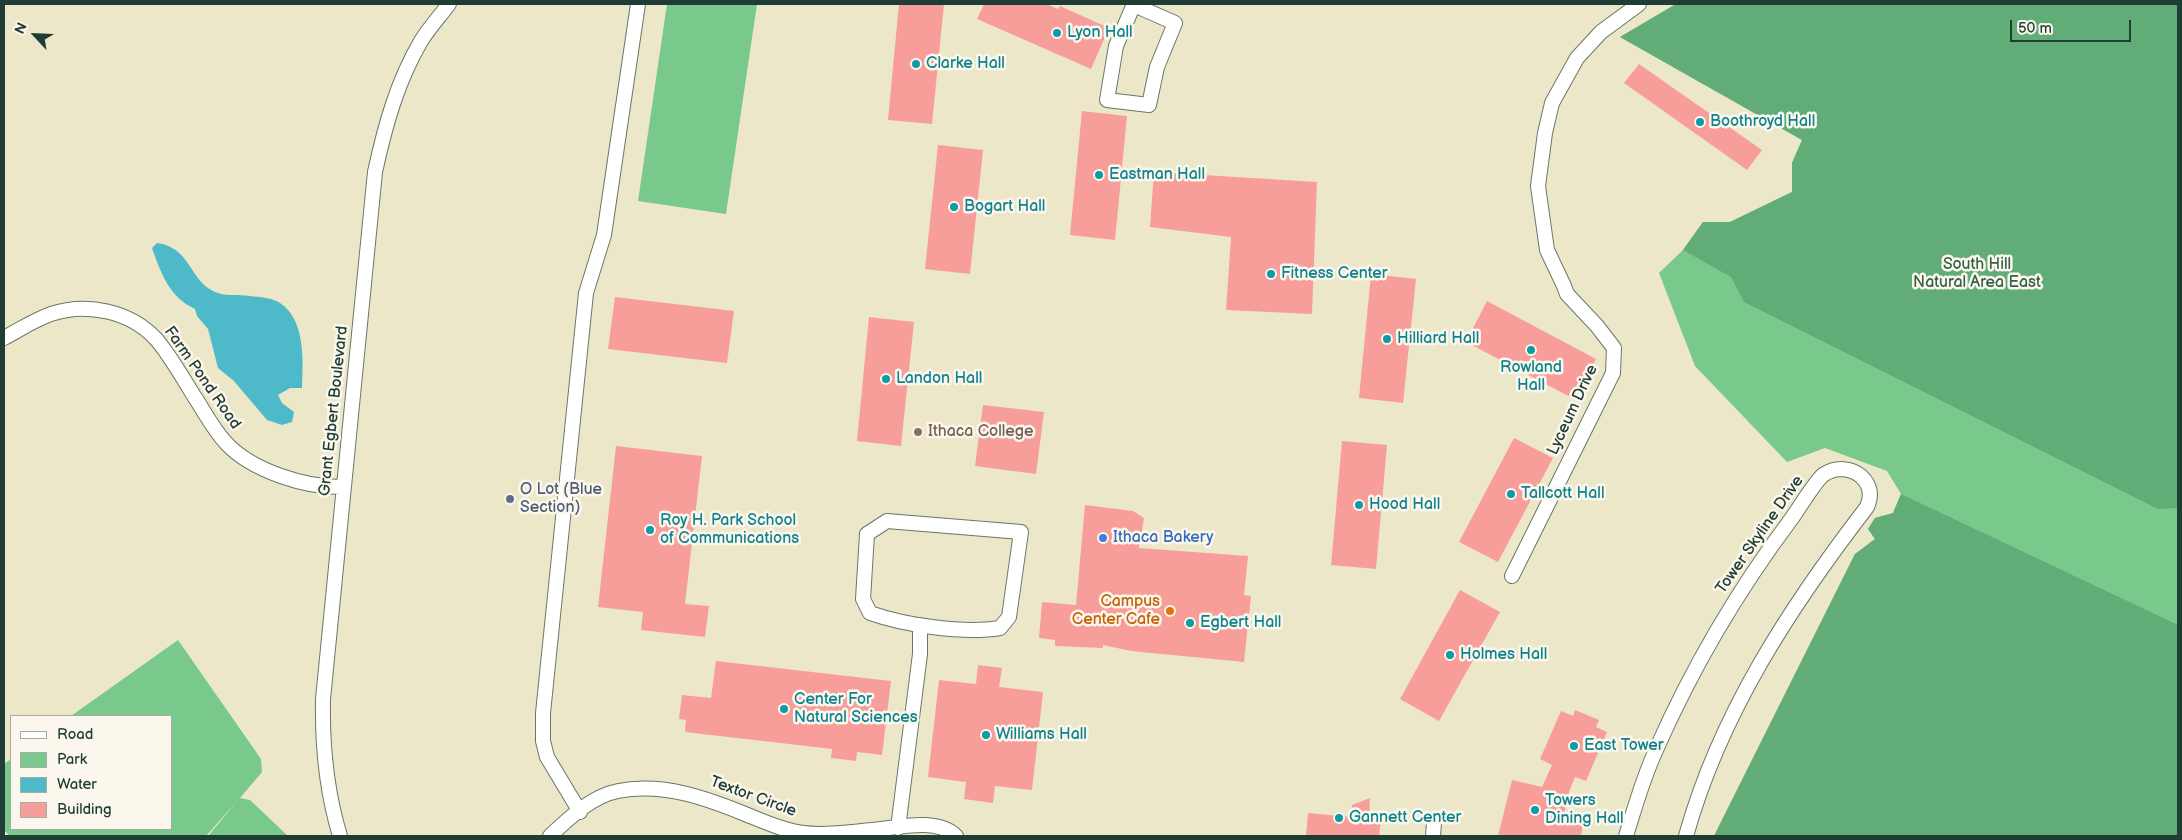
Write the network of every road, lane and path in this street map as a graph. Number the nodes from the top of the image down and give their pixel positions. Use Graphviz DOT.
graph roads {
  1 [pos="449,4"];
  2 [pos="638,4"];
  3 [pos="1134,4"];
  4 [pos="1639,4"];
  5 [pos="4,338"];
  6 [pos="344,488"];
  7 [pos="1512,576"];
  8 [pos="920,625"];
  9 [pos="580,812"];
  10 [pos="898,828"];
  11 [pos="340,836"];
  12 [pos="550,836"];
  13 [pos="956,836"];
  14 [pos="1626,836"];
  15 [pos="1686,836"];
  1 -- 6 [label="street, Grant Egbert Boulevard"];
  2 -- 9 [label="street"];
  3 -- 3 [label="street"];
  4 -- 7 [label="street, Lyceum Drive"];
  5 -- 6 [label="street, Farm Pond Road"];
  6 -- 11 [label="street, Grant Egbert Boulevard"];
  8 -- 8 [label="street"];
  8 -- 10 [label="street"];
  9 -- 10 [label="street, Textor Circle"];
  9 -- 12 [label="street, Textor Circle"];
  10 -- 13 [label="street, Textor Circle"];
  14 -- 15 [label="street, Tower Skyline Drive"];
}
